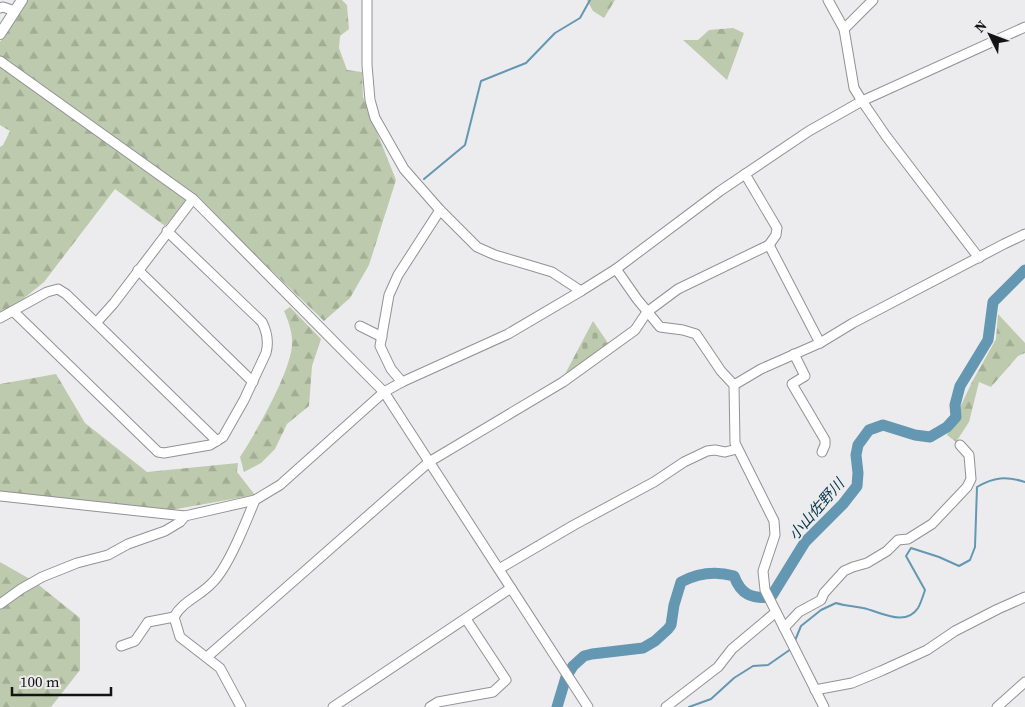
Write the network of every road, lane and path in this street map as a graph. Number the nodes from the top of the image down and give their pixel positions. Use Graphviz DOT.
graph roads {
  1 [pos="22,0"];
  2 [pos="367,0"];
  3 [pos="828,0"];
  4 [pos="874,0"];
  5 [pos="0,8"];
  6 [pos="15,11"];
  7 [pos="1025,27"];
  8 [pos="844,29"];
  9 [pos="0,34"];
  10 [pos="0,61"];
  11 [pos="862,101"];
  12 [pos="745,174"];
  13 [pos="193,198"];
  14 [pos="440,210"];
  15 [pos="167,231"];
  16 [pos="1025,234"];
  17 [pos="769,245"];
  18 [pos="979,258"];
  19 [pos="616,269"];
  20 [pos="138,270"];
  21 [pos="581,291"];
  22 [pos="13,311"];
  23 [pos="647,312"];
  24 [pos="0,318"];
  25 [pos="96,323"];
  26 [pos="360,326"];
  27 [pos="382,337"];
  28 [pos="820,343"];
  29 [pos="794,354"];
  30 [pos="253,382"];
  31 [pos="402,382"];
  32 [pos="734,385"];
  33 [pos="384,392"];
  34 [pos="217,441"];
  35 [pos="960,445"];
  36 [pos="737,449"];
  37 [pos="822,452"];
  38 [pos="429,462"];
  39 [pos="0,496"];
  40 [pos="256,500"];
  41 [pos="185,516"];
  42 [pos="499,569"];
  43 [pos="511,588"];
  44 [pos="1025,597"];
  45 [pos="0,604"];
  46 [pos="774,609"];
  47 [pos="174,617"];
  48 [pos="466,619"];
  49 [pos="784,628"];
  50 [pos="121,646"];
  51 [pos="208,657"];
  52 [pos="1025,682"];
  53 [pos="815,690"];
  54 [pos="241,707"];
  55 [pos="333,707"];
  56 [pos="430,707"];
  57 [pos="588,707"];
  58 [pos="666,707"];
  59 [pos="824,707"];
  60 [pos="997,707"];
  1 -- 6 [label="main road"];
  2 -- 14 [label="street"];
  3 -- 8 [label="street"];
  4 -- 8 [label="street"];
  5 -- 6 [label="street"];
  6 -- 9 [label="main road"];
  7 -- 11 [label="street"];
  8 -- 11 [label="street"];
  10 -- 13 [label="street"];
  11 -- 12 [label="street"];
  11 -- 18 [label="street"];
  12 -- 17 [label="street"];
  12 -- 19 [label="street"];
  13 -- 15 [label="street"];
  13 -- 33 [label="street"];
  14 -- 21 [label="street"];
  14 -- 27 [label="street"];
  15 -- 20 [label="street"];
  15 -- 30 [label="street"];
  16 -- 18 [label="street"];
  17 -- 23 [label="street"];
  17 -- 28 [label="street"];
  18 -- 28 [label="street"];
  19 -- 21 [label="street"];
  19 -- 23 [label="street"];
  20 -- 25 [label="street"];
  20 -- 30 [label="street"];
  21 -- 31 [label="street"];
  22 -- 24 [label="street"];
  22 -- 25 [label="street"];
  22 -- 34 [label="street"];
  23 -- 32 [label="street"];
  23 -- 38 [label="street"];
  25 -- 34 [label="street"];
  26 -- 27 [label="street"];
  27 -- 31 [label="street"];
  28 -- 29 [label="street"];
  29 -- 32 [label="street"];
  29 -- 37 [label="street"];
  30 -- 34 [label="street"];
  31 -- 33 [label="street"];
  32 -- 36 [label="street"];
  33 -- 38 [label="street"];
  33 -- 40 [label="street"];
  35 -- 49 [label="street"];
  36 -- 42 [label="street"];
  36 -- 46 [label="street"];
  38 -- 42 [label="street"];
  38 -- 51 [label="street"];
  39 -- 41 [label="street"];
  40 -- 41 [label="street"];
  40 -- 47 [label="street"];
  41 -- 45 [label="street"];
  42 -- 43 [label="street"];
  43 -- 48 [label="street"];
  43 -- 57 [label="street"];
  44 -- 53 [label="street"];
  46 -- 49 [label="street"];
  46 -- 58 [label="street"];
  47 -- 50 [label="street"];
  47 -- 51 [label="street"];
  48 -- 55 [label="street"];
  48 -- 56 [label="street"];
  49 -- 53 [label="street"];
  51 -- 54 [label="street"];
  52 -- 60 [label="street"];
  53 -- 59 [label="street"];
}
